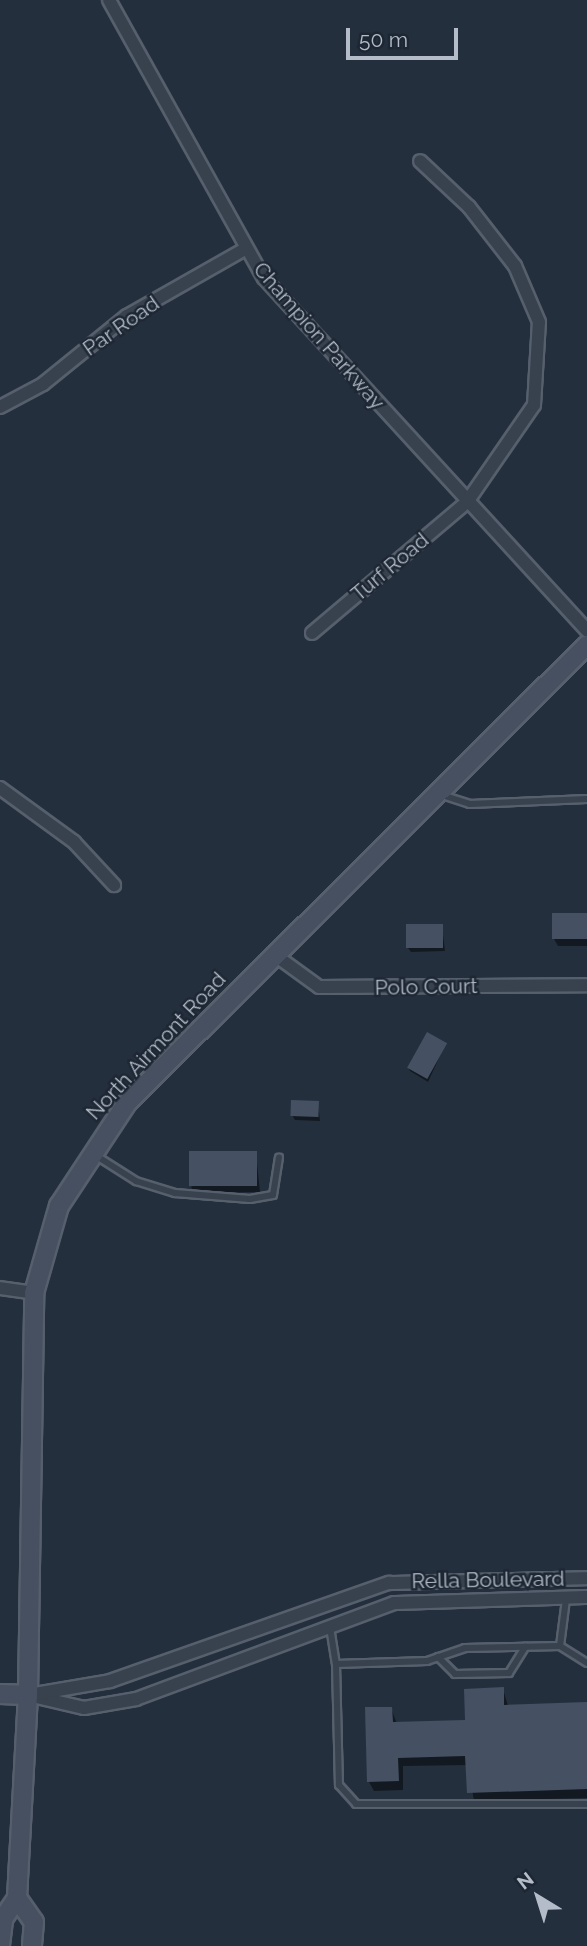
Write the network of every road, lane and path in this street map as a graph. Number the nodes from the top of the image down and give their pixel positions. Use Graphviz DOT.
graph roads {
  1 [pos="109,0"];
  2 [pos="420,161"];
  3 [pos="245,249"];
  4 [pos="0,407"];
  5 [pos="467,502"];
  6 [pos="587,630"];
  7 [pos="313,632"];
  8 [pos="587,645"];
  9 [pos="0,788"];
  10 [pos="442,795"];
  11 [pos="587,799"];
  12 [pos="114,885"];
  13 [pos="275,956"];
  14 [pos="587,985"];
  15 [pos="90,1152"];
  16 [pos="279,1157"];
  17 [pos="0,1288"];
  18 [pos="34,1293"];
  19 [pos="587,1578"];
  20 [pos="389,1583"];
  21 [pos="567,1597"];
  22 [pos="587,1597"];
  23 [pos="391,1604"];
  24 [pos="330,1623"];
  25 [pos="247,1637"];
  26 [pos="560,1646"];
  27 [pos="525,1647"];
  28 [pos="255,1654"];
  29 [pos="438,1657"];
  30 [pos="587,1663"];
  31 [pos="336,1664"];
  32 [pos="0,1694"];
  33 [pos="28,1695"];
  34 [pos="587,1804"];
  35 [pos="17,1898"];
  36 [pos="0,1945"];
  37 [pos="32,1946"];
  1 -- 3 [label="street, Champion Parkway"];
  2 -- 5 [label="street, Turf Road"];
  3 -- 4 [label="street, Par Road"];
  3 -- 5 [label="street, Champion Parkway"];
  5 -- 6 [label="street, Champion Parkway"];
  5 -- 7 [label="street, Turf Road"];
  8 -- 10 [label="street, North Airmont Road"];
  9 -- 12 [label="street"];
  10 -- 11 [label="lane"];
  10 -- 13 [label="street, North Airmont Road"];
  13 -- 14 [label="street, Polo Court"];
  13 -- 15 [label="street, North Airmont Road"];
  15 -- 16 [label="lane"];
  15 -- 18 [label="street, North Airmont Road"];
  17 -- 18 [label="street"];
  18 -- 33 [label="street, North Airmont Road"];
  19 -- 20 [label="street, Rella Boulevard"];
  20 -- 23 [label="street, Rella Boulevard"];
  20 -- 25 [label="street, Rella Boulevard"];
  21 -- 22 [label="street, Rella Boulevard"];
  21 -- 23 [label="street, Rella Boulevard"];
  21 -- 26 [label="lane"];
  23 -- 24 [label="street, Rella Boulevard"];
  24 -- 28 [label="street, Rella Boulevard"];
  24 -- 31 [label="lane"];
  25 -- 28 [label="street"];
  25 -- 33 [label="street, Rella Boulevard"];
  26 -- 27 [label="lane"];
  26 -- 30 [label="lane"];
  27 -- 29 [label="lane"];
  27 -- 29 [label="lane"];
  28 -- 33 [label="street, Rella Boulevard"];
  29 -- 31 [label="lane"];
  31 -- 34 [label="lane"];
  32 -- 33 [label="street"];
  33 -- 35 [label="street, North Airmont Road"];
  35 -- 36 [label="street, North Airmont Road"];
  35 -- 37 [label="street"];
}
